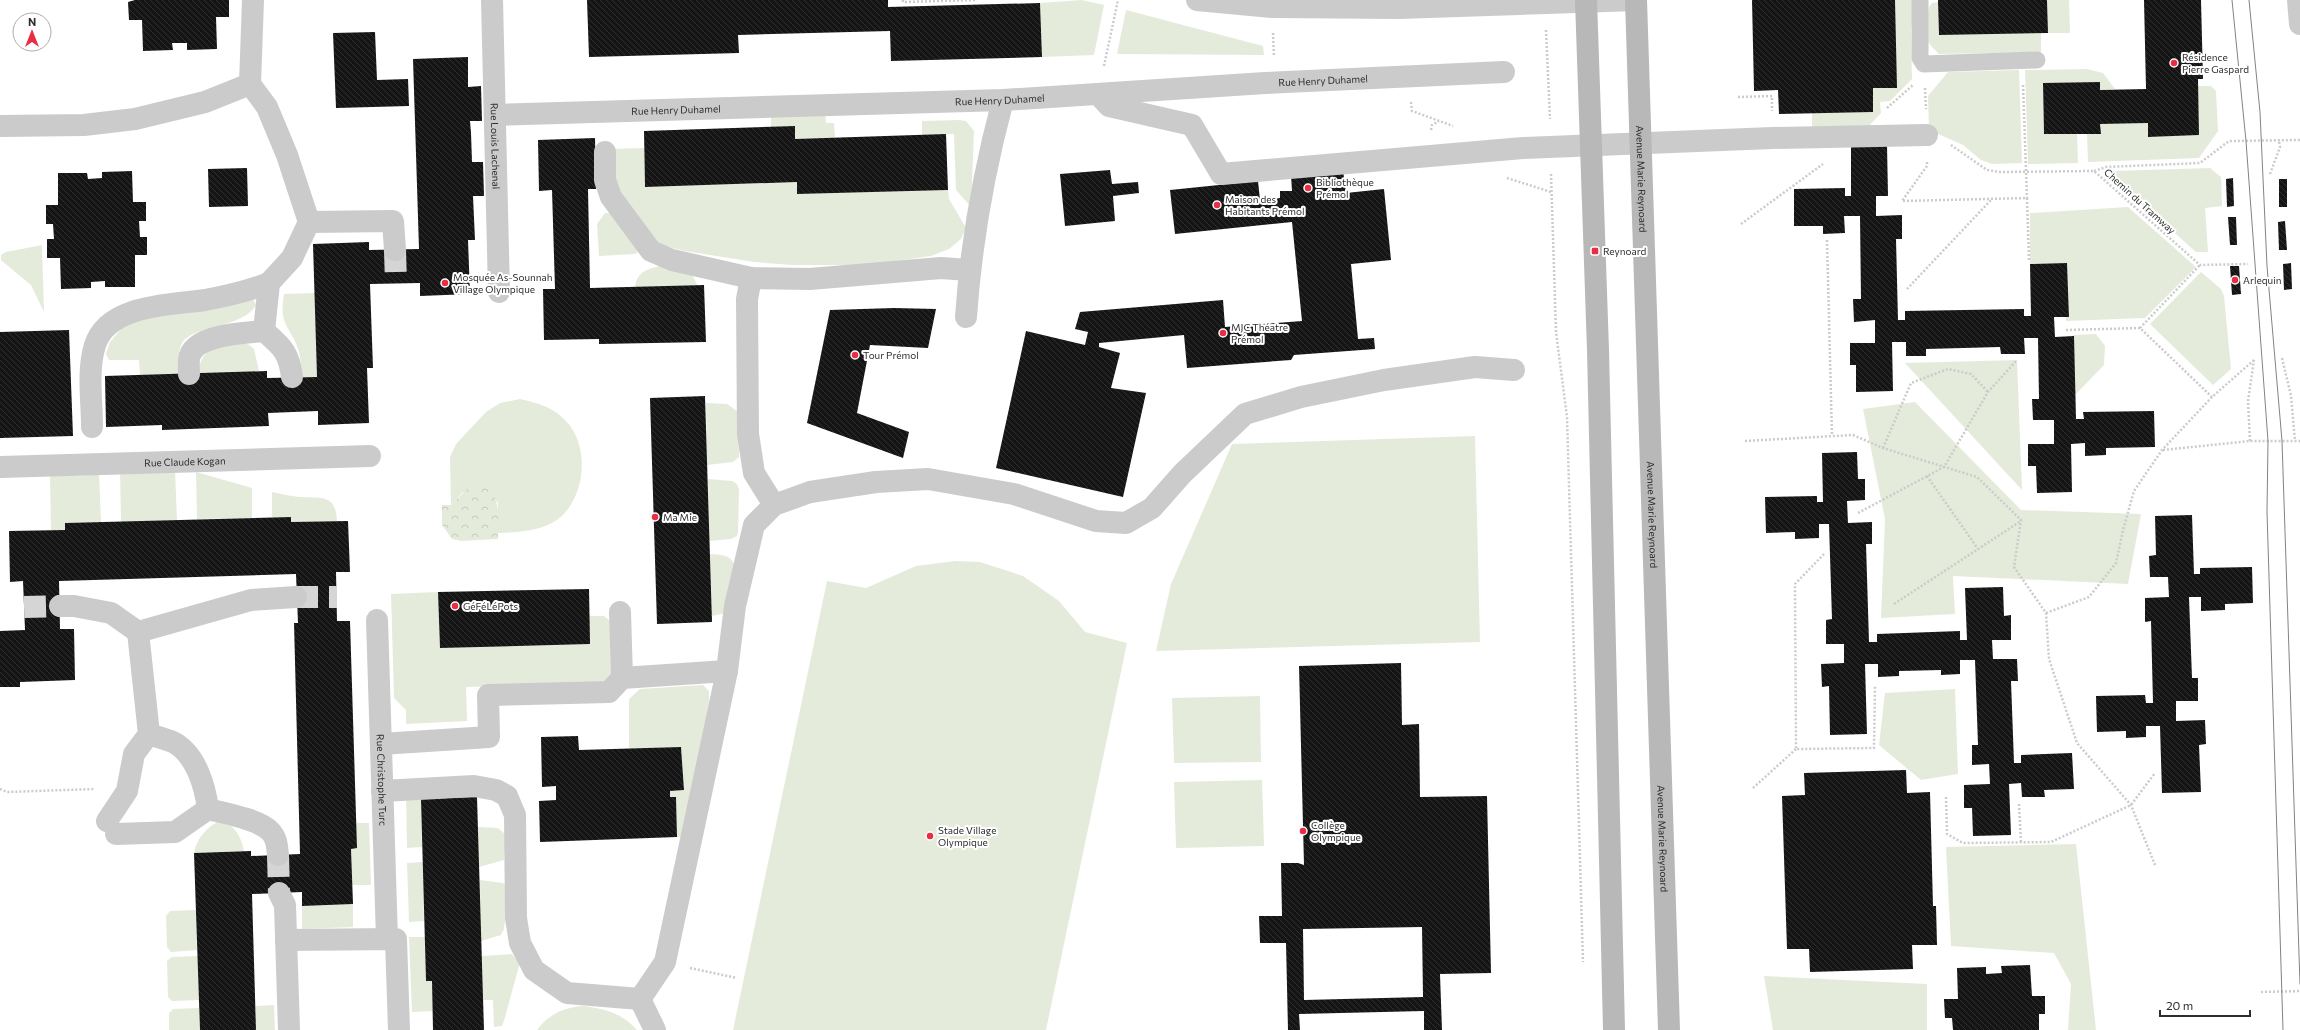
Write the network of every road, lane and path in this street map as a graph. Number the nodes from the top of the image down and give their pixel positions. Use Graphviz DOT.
graph roads {
  1 [pos="253,0"];
  2 [pos="492,0"];
  3 [pos="904,0"];
  4 [pos="976,0"];
  5 [pos="1118,0"];
  6 [pos="1197,0"];
  7 [pos="1636,0"];
  8 [pos="1920,0"];
  9 [pos="2298,0"];
  10 [pos="1586,1"];
  11 [pos="1544,3"];
  12 [pos="1272,6"];
  13 [pos="2300,24"];
  14 [pos="1106,55"];
  15 [pos="2029,61"];
  16 [pos="1504,72"];
  17 [pos="1276,82"];
  18 [pos="250,84"];
  19 [pos="1772,96"];
  20 [pos="1738,98"];
  21 [pos="1003,100"];
  22 [pos="1103,100"];
  23 [pos="495,115"];
  24 [pos="1550,124"];
  25 [pos="0,126"];
  26 [pos="1927,135"];
  27 [pos="2300,140"];
  28 [pos="2279,141"];
  29 [pos="605,152"];
  30 [pos="1927,166"];
  31 [pos="1551,169"];
  32 [pos="2026,171"];
  33 [pos="2094,171"];
  34 [pos="2270,174"];
  35 [pos="2027,198"];
  36 [pos="1991,199"];
  37 [pos="309,222"];
  38 [pos="1827,240"];
  39 [pos="395,250"];
  40 [pos="2029,260"];
  41 [pos="2248,264"];
  42 [pos="2200,265"];
  43 [pos="969,270"];
  44 [pos="751,278"];
  45 [pos="269,283"];
  46 [pos="1907,289"];
  47 [pos="499,292"];
  48 [pos="966,316"];
  49 [pos="2140,328"];
  50 [pos="2066,330"];
  51 [pos="264,331"];
  52 [pos="2282,358"];
  53 [pos="2017,360"];
  54 [pos="1514,370"];
  55 [pos="189,374"];
  56 [pos="292,377"];
  57 [pos="1988,392"];
  58 [pos="2212,397"];
  59 [pos="92,427"];
  60 [pos="1832,436"];
  61 [pos="1746,441"];
  62 [pos="2250,441"];
  63 [pos="2295,441"];
  64 [pos="2300,441"];
  65 [pos="1883,448"];
  66 [pos="2162,450"];
  67 [pos="370,456"];
  68 [pos="0,467"];
  69 [pos="1944,467"];
  70 [pos="1927,476"];
  71 [pos="774,505"];
  72 [pos="1858,513"];
  73 [pos="2021,520"];
  74 [pos="1978,549"];
  75 [pos="1824,554"];
  76 [pos="296,597"];
  77 [pos="1894,604"];
  78 [pos="60,606"];
  79 [pos="620,612"];
  80 [pos="2046,613"];
  81 [pos="377,620"];
  82 [pos="138,632"];
  83 [pos="727,671"];
  84 [pos="622,678"];
  85 [pos="1875,686"];
  86 [pos="149,734"];
  87 [pos="381,744"];
  88 [pos="1796,748"];
  89 [pos="2155,773"];
  90 [pos="1753,788"];
  91 [pos="0,789"];
  92 [pos="127,791"];
  93 [pos="382,791"];
  94 [pos="1946,797"];
  95 [pos="2020,804"];
  96 [pos="2131,805"];
  97 [pos="208,809"];
  98 [pos="2020,843"];
  99 [pos="278,854"];
  100 [pos="2155,865"];
  101 [pos="279,893"];
  102 [pos="387,939"];
  103 [pos="286,940"];
  104 [pos="665,962"];
  105 [pos="1584,966"];
  106 [pos="737,978"];
  107 [pos="2300,991"];
  108 [pos="2261,992"];
  109 [pos="640,999"];
  110 [pos="655,1028"];
  111 [pos="289,1030"];
  112 [pos="399,1030"];
  113 [pos="1614,1030"];
  114 [pos="1668,1030"];
  1 -- 18 [label="street"];
  2 -- 23 [label="street, Rue Louis Lachenal"];
  3 -- 4 [label="path"];
  5 -- 14 [label="path"];
  6 -- 12 [label="street"];
  7 -- 10 [label="street"];
  7 -- 114 [label="main road, Avenue Marie Reynoard"];
  8 -- 15 [label="lane"];
  9 -- 13 [label="street"];
  10 -- 11 [label="street"];
  10 -- 113 [label="main road"];
  11 -- 12 [label="street"];
  11 -- 24 [label="path"];
  12 -- 17 [label="path"];
  15 -- 32 [label="path"];
  16 -- 17 [label="street, Rue Henry Duhamel"];
  17 -- 22 [label="street, Rue Henry Duhamel"];
  18 -- 25 [label="street"];
  18 -- 37 [label="street"];
  19 -- 20 [label="path"];
  21 -- 22 [label="street, Rue Henry Duhamel"];
  21 -- 23 [label="street, Rue Henry Duhamel"];
  21 -- 43 [label="street"];
  22 -- 26 [label="street"];
  23 -- 47 [label="street, Rue Louis Lachenal"];
  26 -- 32 [label="path, Chemin du Tramway"];
  27 -- 28 [label="path"];
  28 -- 33 [label="path"];
  28 -- 34 [label="path"];
  29 -- 44 [label="street"];
  30 -- 36 [label="path"];
  31 -- 105 [label="path"];
  32 -- 33 [label="path, Chemin du Tramway"];
  32 -- 35 [label="path"];
  33 -- 42 [label="path, Chemin du Tramway"];
  35 -- 36 [label="path"];
  35 -- 40 [label="path"];
  36 -- 46 [label="path"];
  37 -- 39 [label="street"];
  37 -- 45 [label="street"];
  38 -- 60 [label="path"];
  41 -- 42 [label="path"];
  42 -- 49 [label="path"];
  43 -- 44 [label="street"];
  43 -- 48 [label="street"];
  44 -- 71 [label="street"];
  45 -- 51 [label="street"];
  45 -- 59 [label="street"];
  49 -- 50 [label="path"];
  49 -- 58 [label="path"];
  51 -- 55 [label="street"];
  51 -- 56 [label="street"];
  52 -- 63 [label="path"];
  53 -- 57 [label="path"];
  54 -- 71 [label="street"];
  57 -- 65 [label="path"];
  57 -- 69 [label="path"];
  58 -- 62 [label="path"];
  58 -- 66 [label="path"];
  60 -- 61 [label="path"];
  60 -- 65 [label="path"];
  62 -- 63 [label="path"];
  62 -- 66 [label="path"];
  63 -- 64 [label="path"];
  65 -- 69 [label="path"];
  66 -- 80 [label="path"];
  67 -- 68 [label="street, Rue Claude Kogan"];
  69 -- 70 [label="path"];
  69 -- 73 [label="path"];
  70 -- 72 [label="path"];
  70 -- 74 [label="path"];
  71 -- 83 [label="street"];
  73 -- 74 [label="path"];
  73 -- 80 [label="path"];
  74 -- 77 [label="path"];
  75 -- 88 [label="path"];
  76 -- 82 [label="street"];
  78 -- 82 [label="street"];
  79 -- 84 [label="street"];
  80 -- 96 [label="path"];
  81 -- 87 [label="street, Rue Christophe Turc"];
  82 -- 86 [label="street"];
  83 -- 84 [label="street"];
  83 -- 104 [label="street"];
  84 -- 87 [label="street"];
  85 -- 88 [label="path"];
  86 -- 92 [label="street"];
  86 -- 97 [label="street"];
  87 -- 93 [label="street, Rue Christophe Turc"];
  88 -- 90 [label="path"];
  89 -- 96 [label="path"];
  91 -- 92 [label="path"];
  92 -- 97 [label="street"];
  93 -- 102 [label="street, Rue Christophe Turc"];
  93 -- 109 [label="street"];
  94 -- 98 [label="path"];
  95 -- 98 [label="path"];
  96 -- 98 [label="path"];
  96 -- 100 [label="path"];
  97 -- 99 [label="street"];
  101 -- 103 [label="street"];
  102 -- 103 [label="street"];
  102 -- 112 [label="street"];
  103 -- 111 [label="street"];
  104 -- 106 [label="path"];
  104 -- 109 [label="street"];
  107 -- 108 [label="path"];
  109 -- 110 [label="street"];
}
